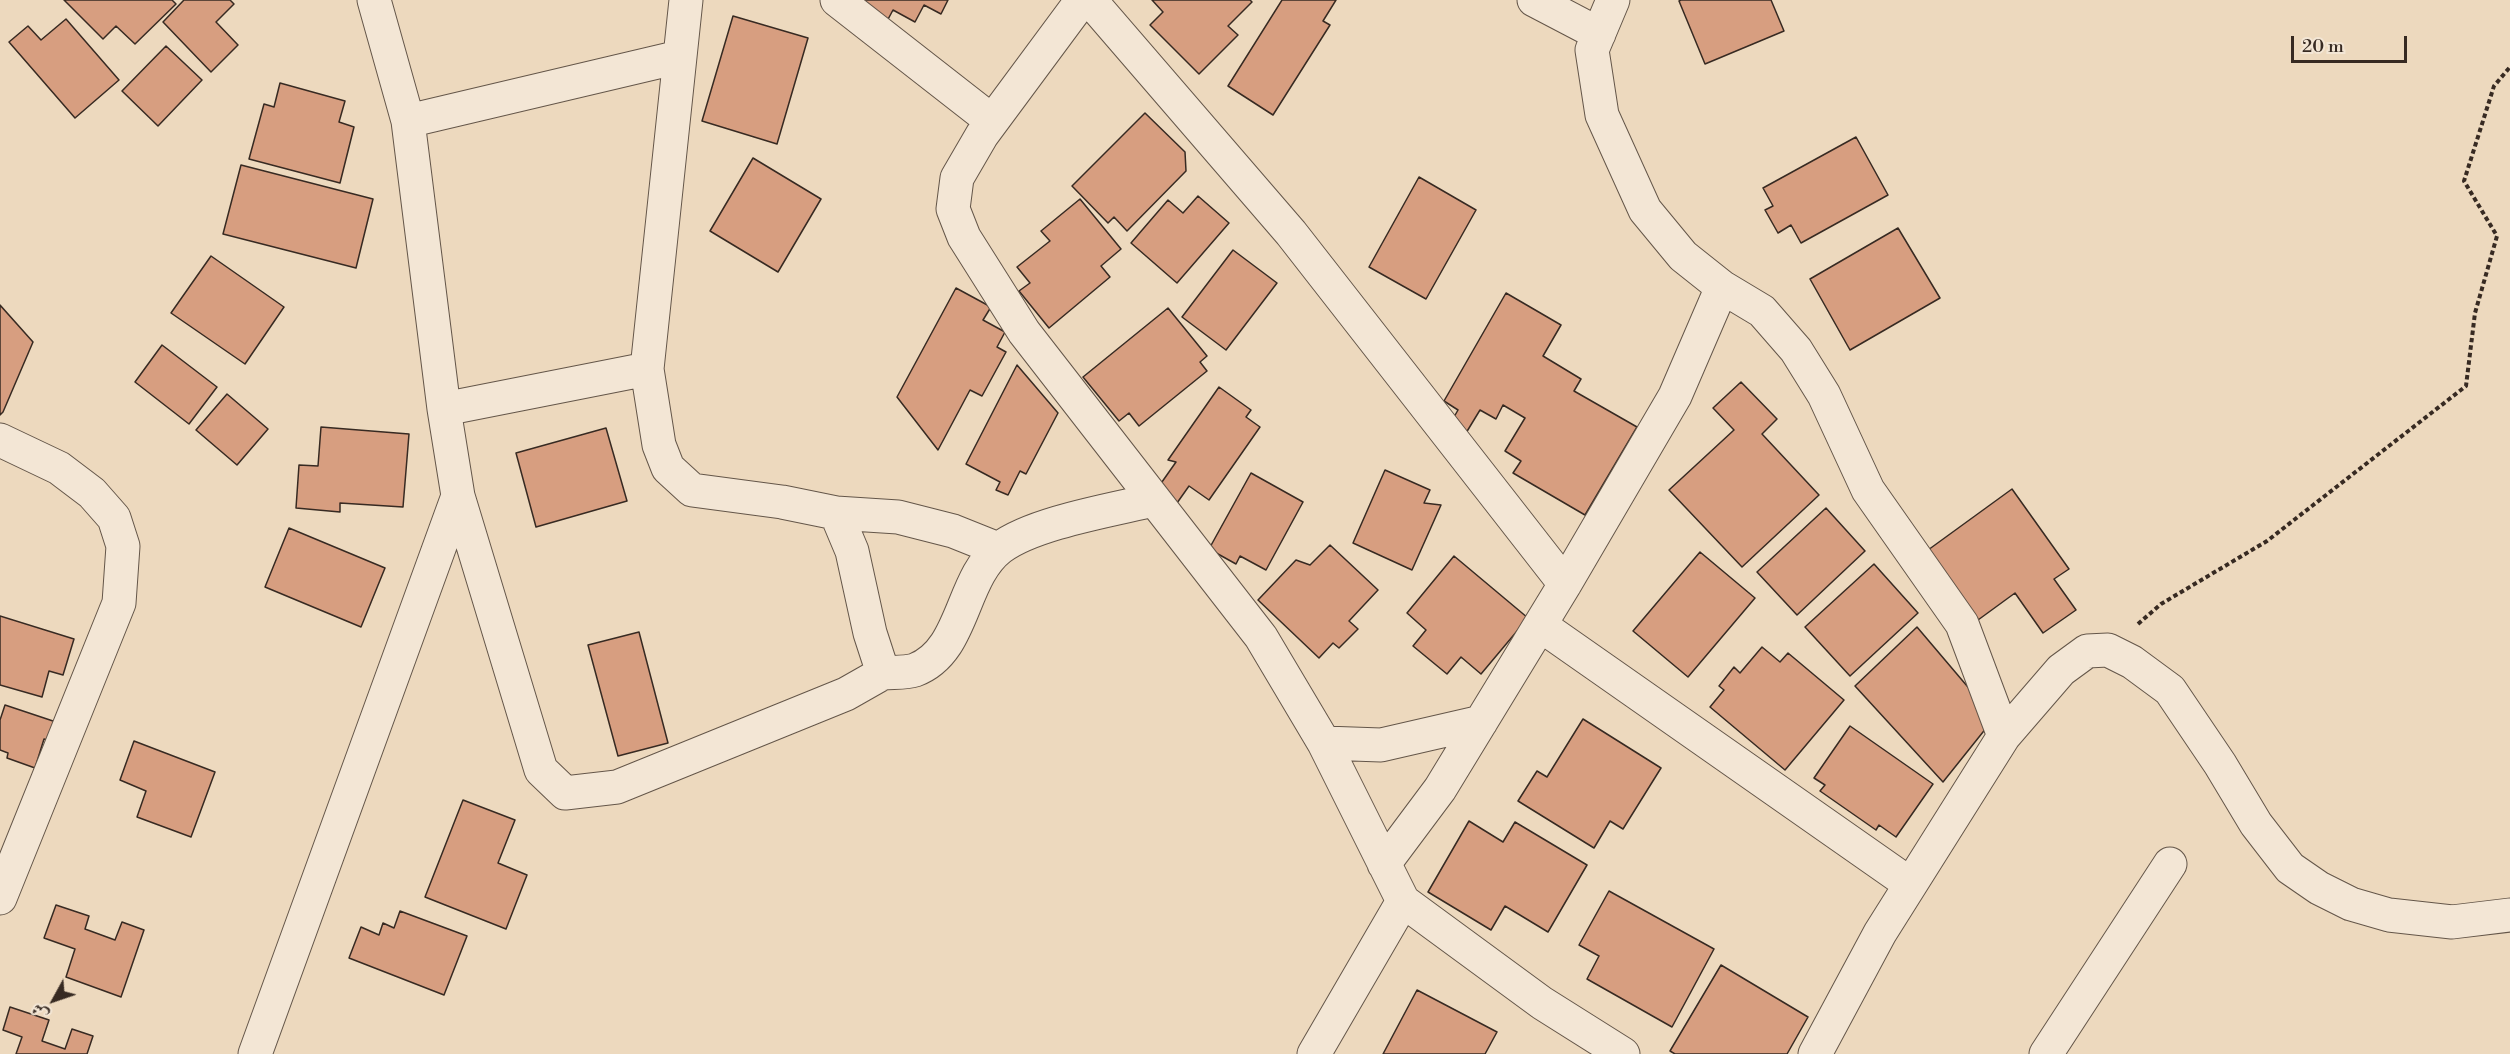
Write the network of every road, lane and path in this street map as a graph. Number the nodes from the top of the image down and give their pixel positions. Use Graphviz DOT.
graph roads {
  1 [pos="374,0"];
  2 [pos="686,0"];
  3 [pos="837,0"];
  4 [pos="1082,0"];
  5 [pos="1090,0"];
  6 [pos="1534,0"];
  7 [pos="1613,0"];
  8 [pos="1599,34"];
  9 [pos="679,57"];
  10 [pos="2510,67"];
  11 [pos="408,121"];
  12 [pos="992,121"];
  13 [pos="1722,287"];
  14 [pos="646,369"];
  15 [pos="444,409"];
  16 [pos="0,441"];
  17 [pos="458,496"];
  18 [pos="1153,500"];
  19 [pos="836,513"];
  20 [pos="998,549"];
  21 [pos="1565,584"];
  22 [pos="1540,625"];
  23 [pos="2108,650"];
  24 [pos="883,673"];
  25 [pos="1481,722"];
  26 [pos="2004,736"];
  27 [pos="1324,743"];
  28 [pos="1384,864"];
  29 [pos="2169,864"];
  30 [pos="1910,884"];
  31 [pos="0,898"];
  32 [pos="1403,901"];
  33 [pos="2510,915"];
  34 [pos="255,1054"];
  35 [pos="1314,1054"];
  36 [pos="1623,1054"];
  37 [pos="1815,1054"];
  38 [pos="2046,1054"];
  1 -- 11 [label="street"];
  2 -- 9 [label="street"];
  3 -- 12 [label="street"];
  4 -- 12 [label="street"];
  5 -- 21 [label="street"];
  6 -- 8 [label="street"];
  7 -- 8 [label="street"];
  8 -- 13 [label="street"];
  9 -- 11 [label="street"];
  9 -- 14 [label="street"];
  10 -- 23 [label="path"];
  11 -- 15 [label="street"];
  12 -- 18 [label="street"];
  13 -- 21 [label="street"];
  13 -- 26 [label="street"];
  14 -- 15 [label="street"];
  14 -- 19 [label="street"];
  15 -- 17 [label="street"];
  16 -- 31 [label="street"];
  17 -- 24 [label="street"];
  17 -- 34 [label="street"];
  18 -- 20 [label="street"];
  18 -- 27 [label="street"];
  19 -- 20 [label="street"];
  19 -- 24 [label="street"];
  20 -- 24 [label="street"];
  21 -- 22 [label="street"];
  22 -- 25 [label="street"];
  22 -- 30 [label="street"];
  23 -- 26 [label="street"];
  23 -- 33 [label="street"];
  25 -- 27 [label="street"];
  25 -- 28 [label="street"];
  26 -- 30 [label="street"];
  27 -- 28 [label="street"];
  28 -- 32 [label="street"];
  29 -- 38 [label="street"];
  30 -- 37 [label="street"];
  32 -- 35 [label="street"];
  32 -- 36 [label="street"];
}
